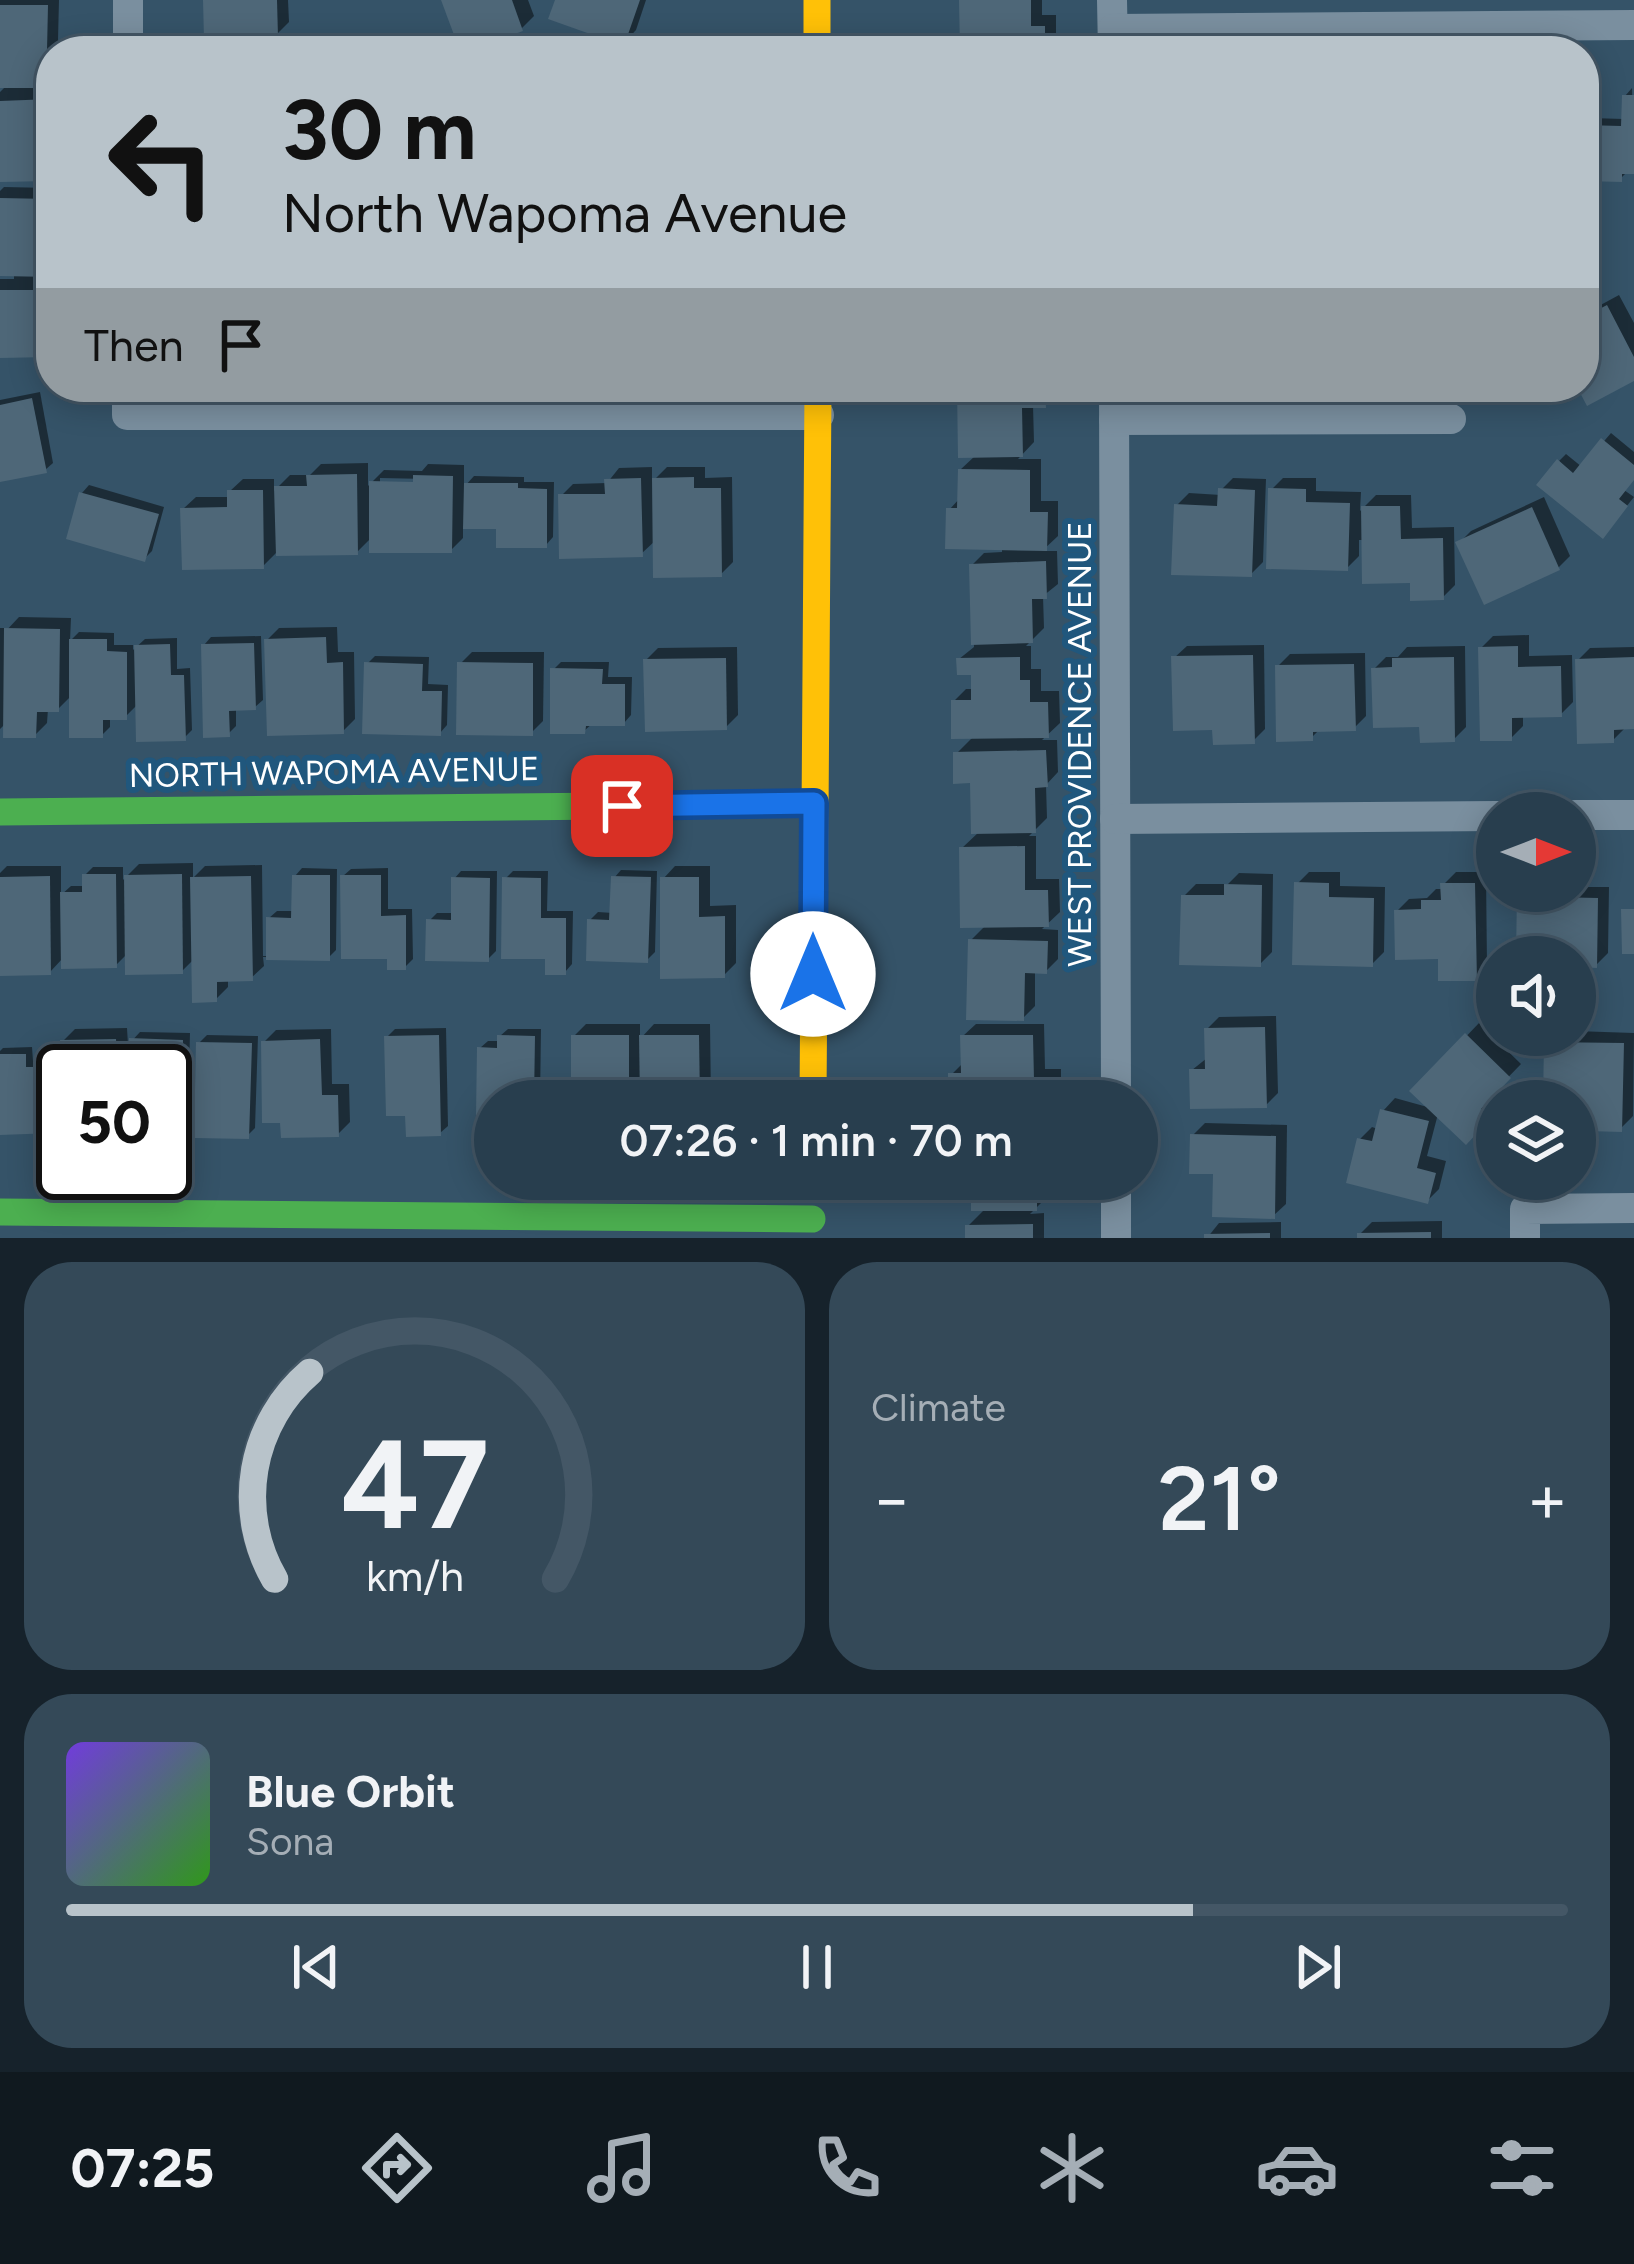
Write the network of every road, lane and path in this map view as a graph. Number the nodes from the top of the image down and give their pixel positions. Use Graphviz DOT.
graph roads {
  1 [pos="128,0"];
  2 [pos="817,0"];
  3 [pos="1634,26"];
  4 [pos="1113,27"];
  5 [pos="128,36"];
  6 [pos="817,36"];
  7 [pos="819,402"];
  8 [pos="1114,402"];
  9 [pos="1451,419"];
  10 [pos="1114,420"];
  11 [pos="814,803"];
  12 [pos="0,812"];
  13 [pos="1596,815"];
  14 [pos="1634,815"];
  15 [pos="1476,816"];
  16 [pos="1115,819"];
  17 [pos="813,1080"];
  18 [pos="1116,1080"];
  19 [pos="1116,1200"];
  20 [pos="1634,1208"];
  21 [pos="0,1213"];
  22 [pos="812,1219"];
  23 [pos="1525,1224"];
  24 [pos="1116,1238"];
  1 -- 5 [label="street"];
  2 -- 6 [label="street"];
  3 -- 4 [label="street"];
  7 -- 11 [label="street"];
  8 -- 10 [label="street, WEST PROVIDENCE AVENUE"];
  9 -- 10 [label="street"];
  10 -- 16 [label="street, WEST PROVIDENCE AVENUE"];
  11 -- 12 [label="street, NORTH WAPOMA AVENUE"];
  11 -- 17 [label="street"];
  13 -- 14 [label="street"];
  15 -- 16 [label="street"];
  16 -- 18 [label="street, WEST PROVIDENCE AVENUE"];
  19 -- 24 [label="street"];
  20 -- 23 [label="street"];
  21 -- 22 [label="street"];
}
